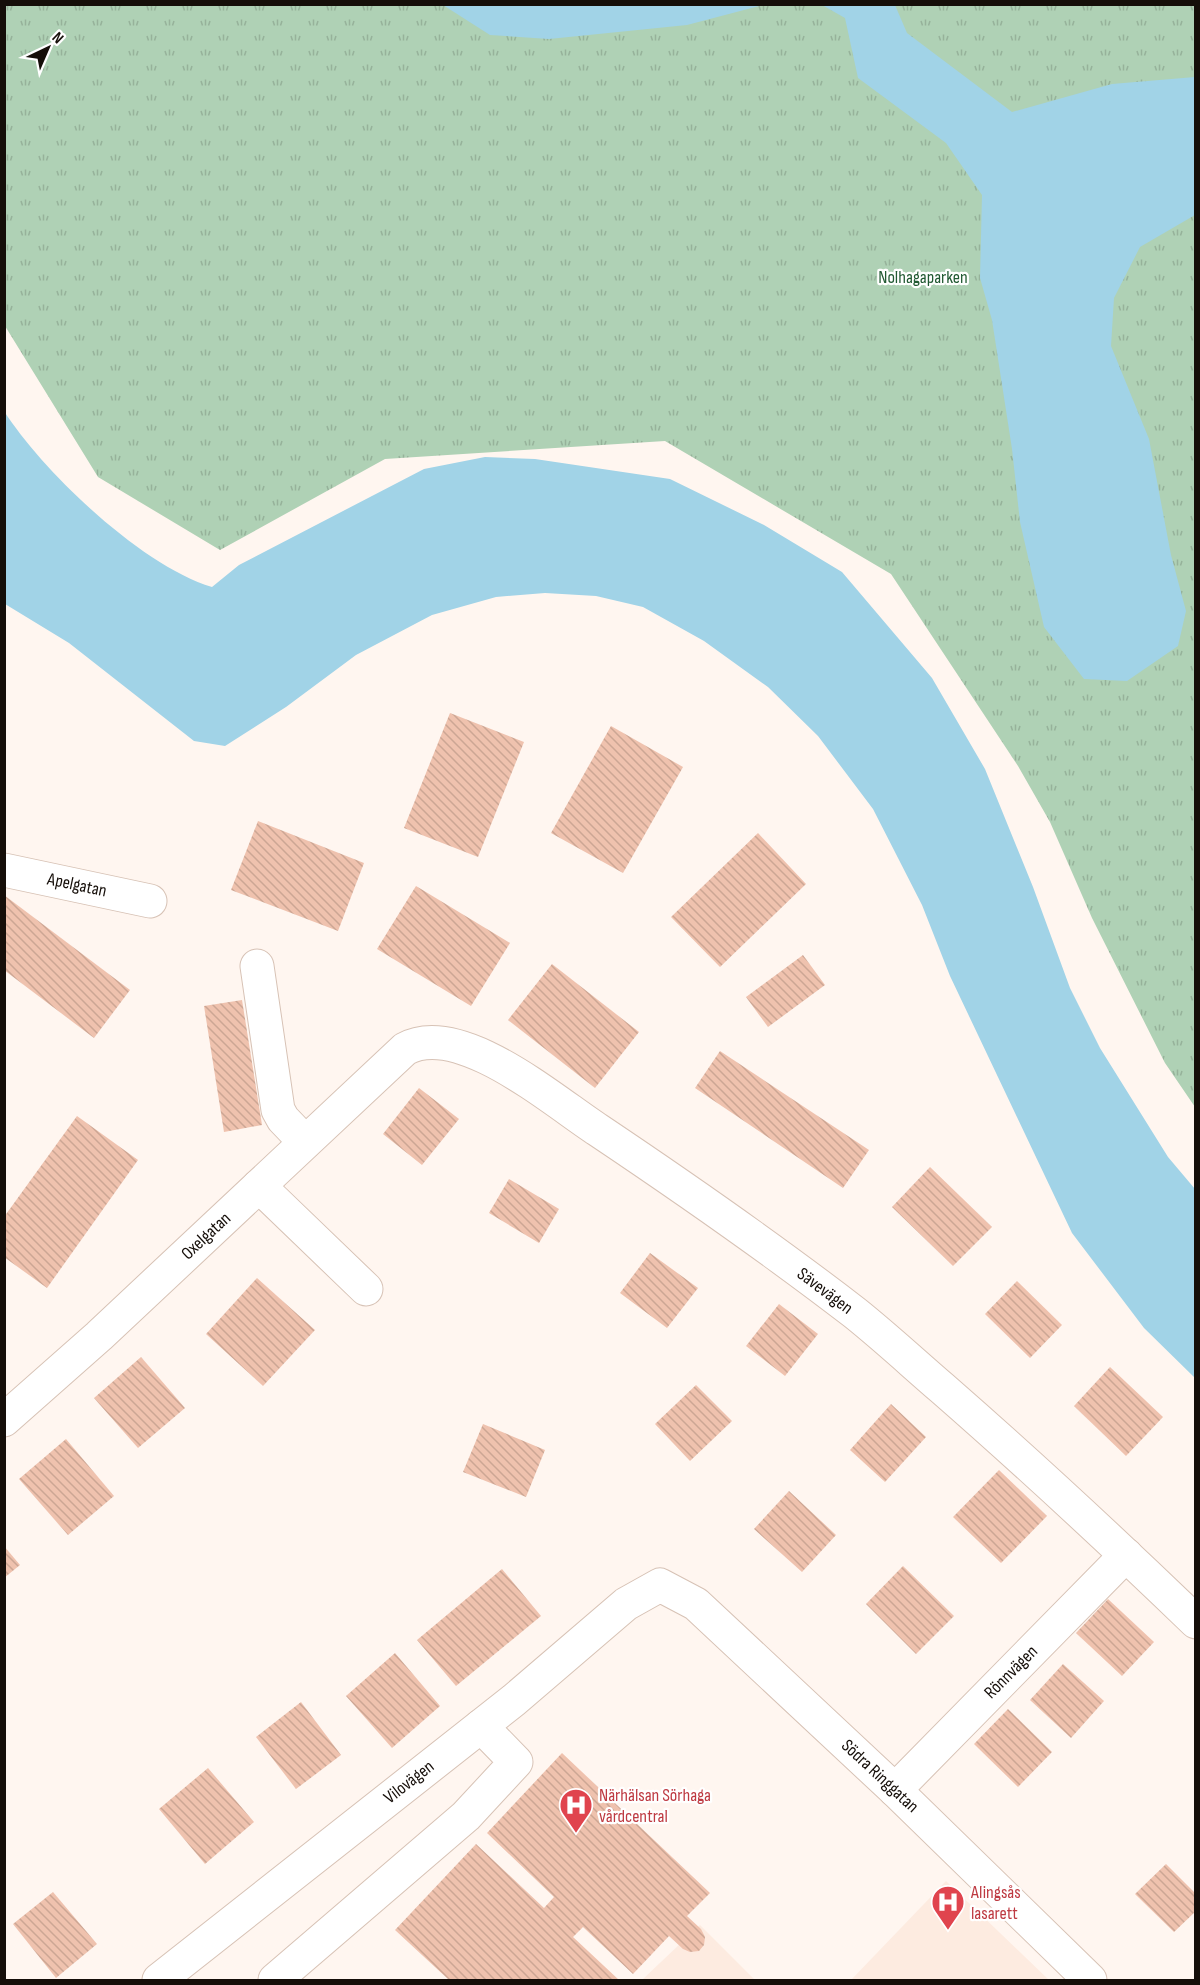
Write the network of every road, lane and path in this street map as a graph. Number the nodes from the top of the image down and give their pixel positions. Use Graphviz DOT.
graph roads {
  1 [pos="4,870"];
  2 [pos="150,901"];
  3 [pos="257,966"];
  4 [pos="405,1049"];
  5 [pos="305,1142"];
  6 [pos="259,1186"];
  7 [pos="366,1289"];
  8 [pos="4,1420"];
  9 [pos="1126,1555"];
  10 [pos="660,1585"];
  11 [pos="1196,1622"];
  12 [pos="481,1726"];
  13 [pos="895,1790"];
  14 [pos="159,1980"];
  15 [pos="274,1980"];
  16 [pos="1090,1980"];
  1 -- 2 [label="street, Apelgatan"];
  3 -- 5 [label="street"];
  4 -- 5 [label="street, Oxelgatan"];
  4 -- 9 [label="street, Sävevägen"];
  5 -- 6 [label="street, Oxelgatan"];
  6 -- 7 [label="street"];
  6 -- 8 [label="street, Oxelgatan"];
  9 -- 11 [label="street, Sävevägen"];
  9 -- 13 [label="street, Rönnvägen"];
  10 -- 12 [label="street, Vilovägen"];
  10 -- 13 [label="street, Södra Ringgatan"];
  12 -- 14 [label="street, Vilovägen"];
  12 -- 15 [label="street"];
  13 -- 16 [label="street, Södra Ringgatan"];
}
